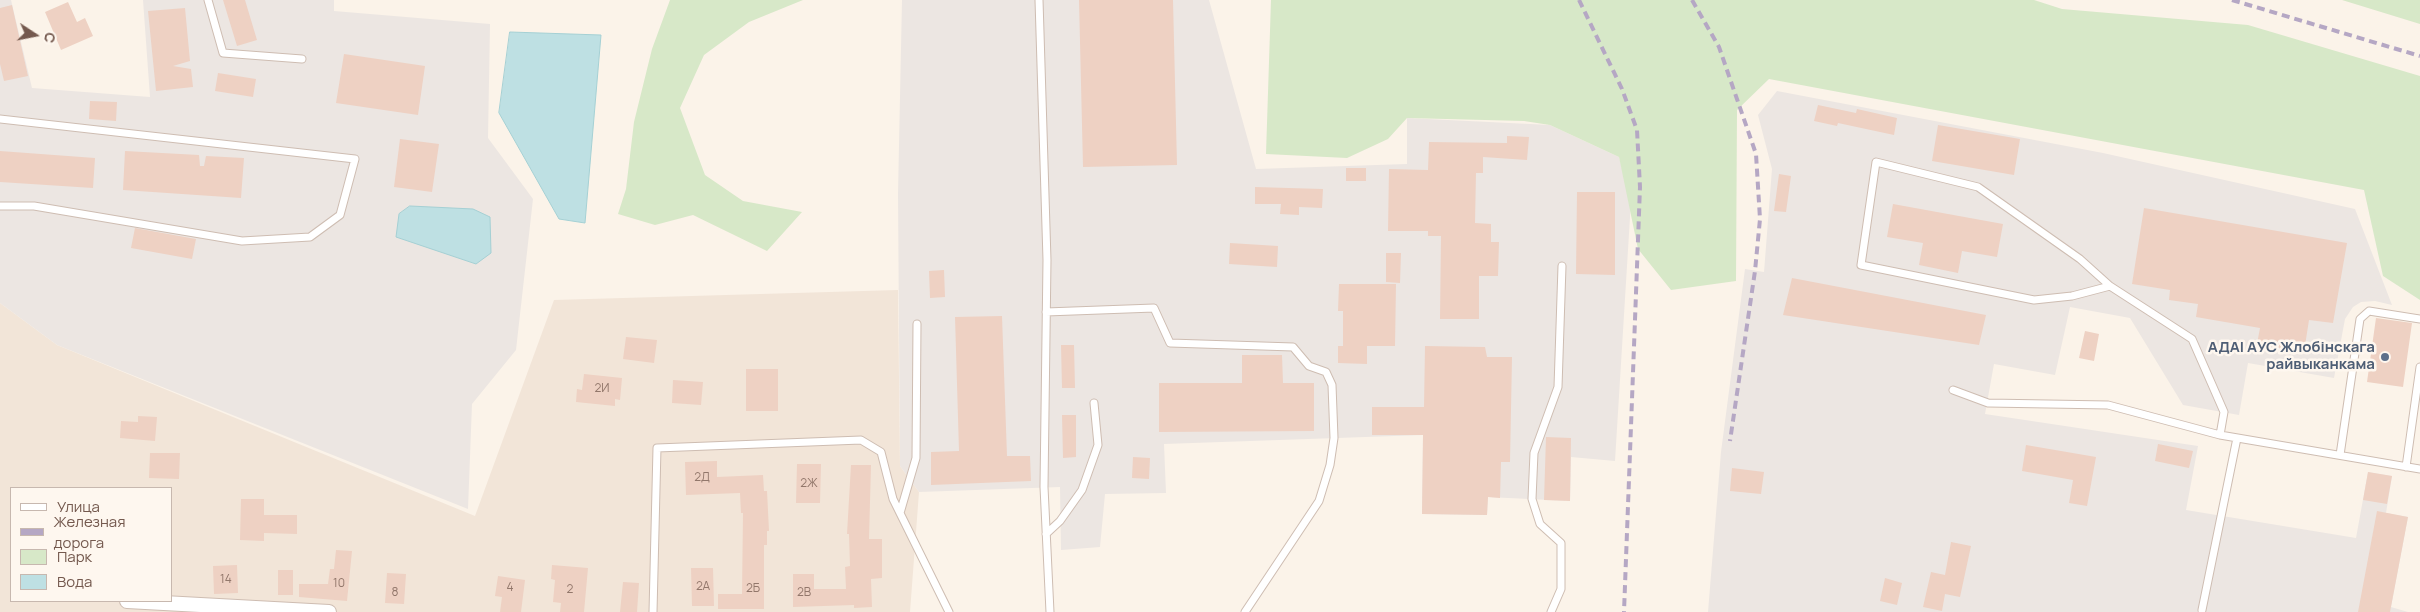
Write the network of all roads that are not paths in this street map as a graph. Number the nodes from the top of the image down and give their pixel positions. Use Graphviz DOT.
graph roads {
  1 [pos="208,0"];
  2 [pos="1039,0"];
  3 [pos="302,59"];
  4 [pos="0,119"];
  5 [pos="0,206"];
  6 [pos="1562,266"];
  7 [pos="2110,286"];
  8 [pos="1046,312"];
  9 [pos="2420,319"];
  10 [pos="917,324"];
  11 [pos="2420,367"];
  12 [pos="1954,390"];
  13 [pos="1094,403"];
  14 [pos="2220,435"];
  15 [pos="2237,438"];
  16 [pos="2340,455"];
  17 [pos="2406,467"];
  18 [pos="2420,469"];
  19 [pos="900,513"];
  20 [pos="1046,534"];
  21 [pos="142,602"];
  22 [pos="2202,610"];
  23 [pos="288,611"];
  24 [pos="329,612"];
  25 [pos="653,612"];
  26 [pos="949,612"];
  27 [pos="1050,612"];
  28 [pos="1245,612"];
  29 [pos="1551,612"];
  1 -- 3 [label="lane"];
  2 -- 8 [label="lane"];
  4 -- 5 [label="lane"];
  6 -- 29 [label="lane"];
  7 -- 7 [label="lane"];
  7 -- 14 [label="lane"];
  8 -- 20 [label="lane"];
  8 -- 28 [label="lane"];
  9 -- 16 [label="lane"];
  10 -- 19 [label="lane"];
  11 -- 17 [label="lane"];
  12 -- 14 [label="lane"];
  13 -- 20 [label="lane"];
  14 -- 15 [label="lane"];
  15 -- 16 [label="lane"];
  15 -- 22 [label="lane"];
  16 -- 17 [label="lane"];
  17 -- 18 [label="lane"];
  19 -- 25 [label="lane"];
  19 -- 26 [label="lane"];
  20 -- 27 [label="lane"];
  21 -- 23 [label="street"];
  23 -- 24 [label="street"];
}
